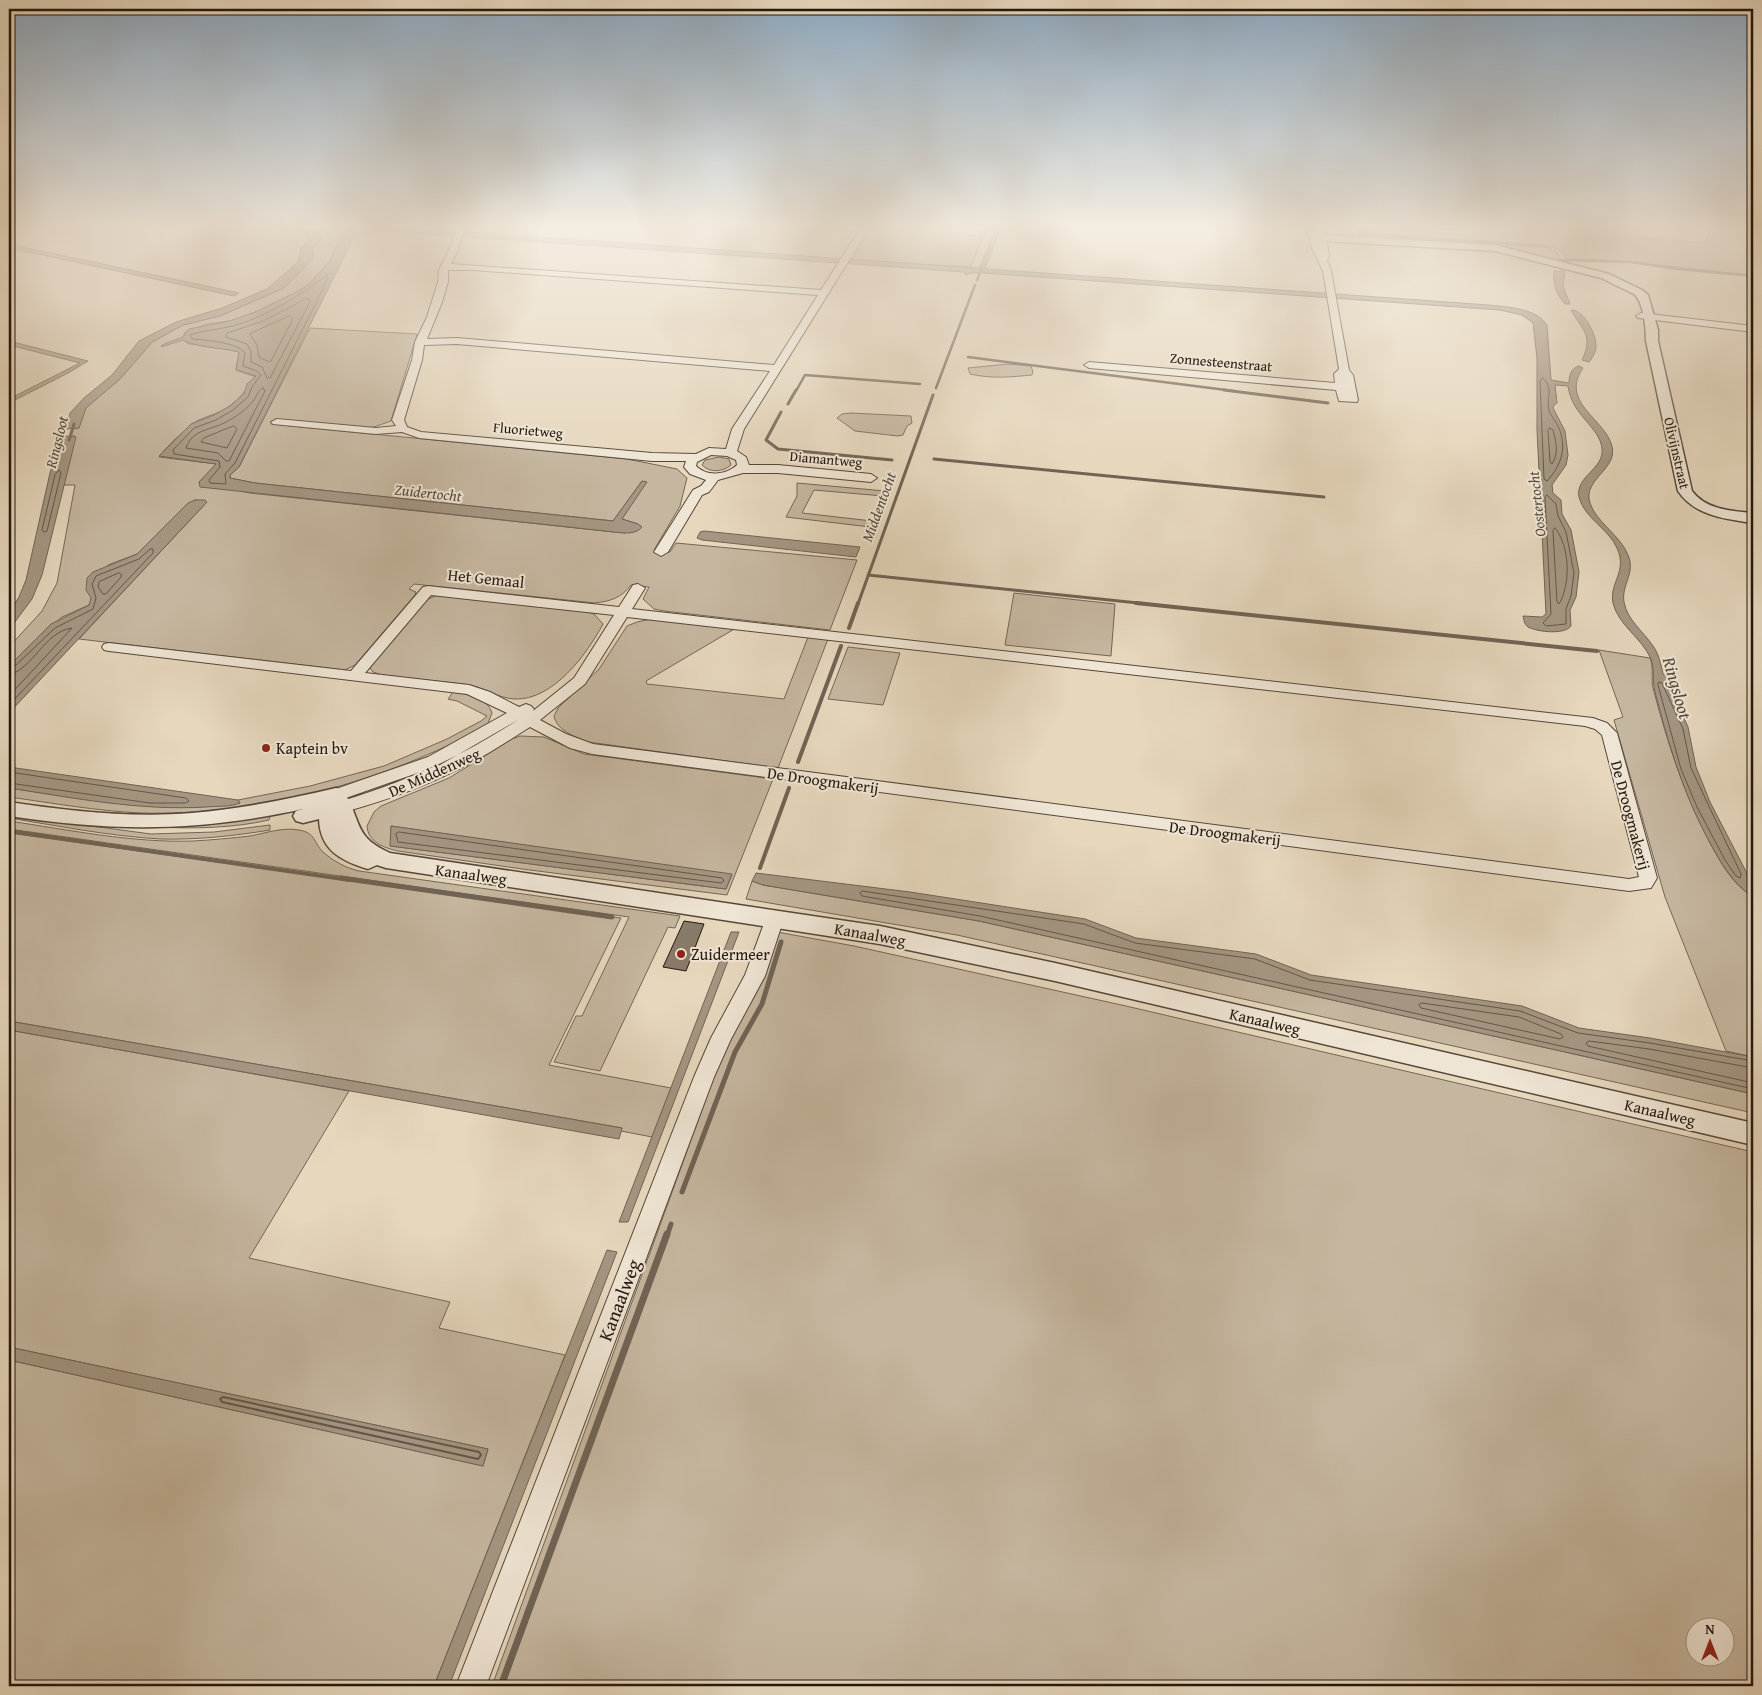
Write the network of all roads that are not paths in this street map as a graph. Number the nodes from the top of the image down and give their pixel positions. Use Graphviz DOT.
graph roads {
  1 [pos="436,304"];
  2 [pos="817,304"];
  3 [pos="1333,304"];
  4 [pos="1639,304"];
  5 [pos="1645,316"];
  6 [pos="1753,328"];
  7 [pos="424,342"];
  8 [pos="1088,365"];
  9 [pos="777,368"];
  10 [pos="277,422"];
  11 [pos="403,428"];
  12 [pos="735,435"];
  13 [pos="717,452"];
  14 [pos="731,453"];
  15 [pos="693,460"];
  16 [pos="742,466"];
  17 [pos="708,476"];
  18 [pos="871,478"];
  19 [pos="1753,518"];
  20 [pos="661,552"];
  21 [pos="638,588"];
  22 [pos="623,612"];
  23 [pos="109,647"];
  24 [pos="355,676"];
  25 [pos="526,716"];
  26 [pos="336,804"];
  27 [pos="9,809"];
  28 [pos="775,918"];
  29 [pos="1753,1134"];
  30 [pos="471,1686"];
  1 -- 7 [label="street"];
  2 -- 9 [label="street"];
  3 -- 8 [label="street, Zonnesteenstraat"];
  4 -- 5 [label="street, Olivijnstraat"];
  5 -- 6 [label="street"];
  5 -- 19 [label="street, Olivijnstraat"];
  7 -- 9 [label="street"];
  7 -- 11 [label="street"];
  9 -- 12 [label="street"];
  10 -- 11 [label="street, Fluorietweg"];
  11 -- 15 [label="street, Fluorietweg"];
  12 -- 13 [label="street"];
  12 -- 14 [label="street"];
  13 -- 14 [label="street"];
  13 -- 15 [label="street"];
  14 -- 16 [label="street"];
  15 -- 17 [label="street"];
  16 -- 17 [label="street, Diamantweg"];
  16 -- 18 [label="street, Diamantweg"];
  17 -- 20 [label="street"];
  21 -- 22 [label="street, De Middenweg"];
  22 -- 24 [label="street, Het Gemaal"];
  22 -- 25 [label="street, De Middenweg"];
  22 -- 25 [label="street, De Droogmakerij"];
  23 -- 24 [label="street"];
  24 -- 25 [label="street"];
  25 -- 26 [label="street, De Middenweg"];
  26 -- 27 [label="street"];
  26 -- 28 [label="street, Kanaalweg"];
  28 -- 29 [label="street, Kanaalweg"];
  28 -- 30 [label="street, Kanaalweg"];
}
